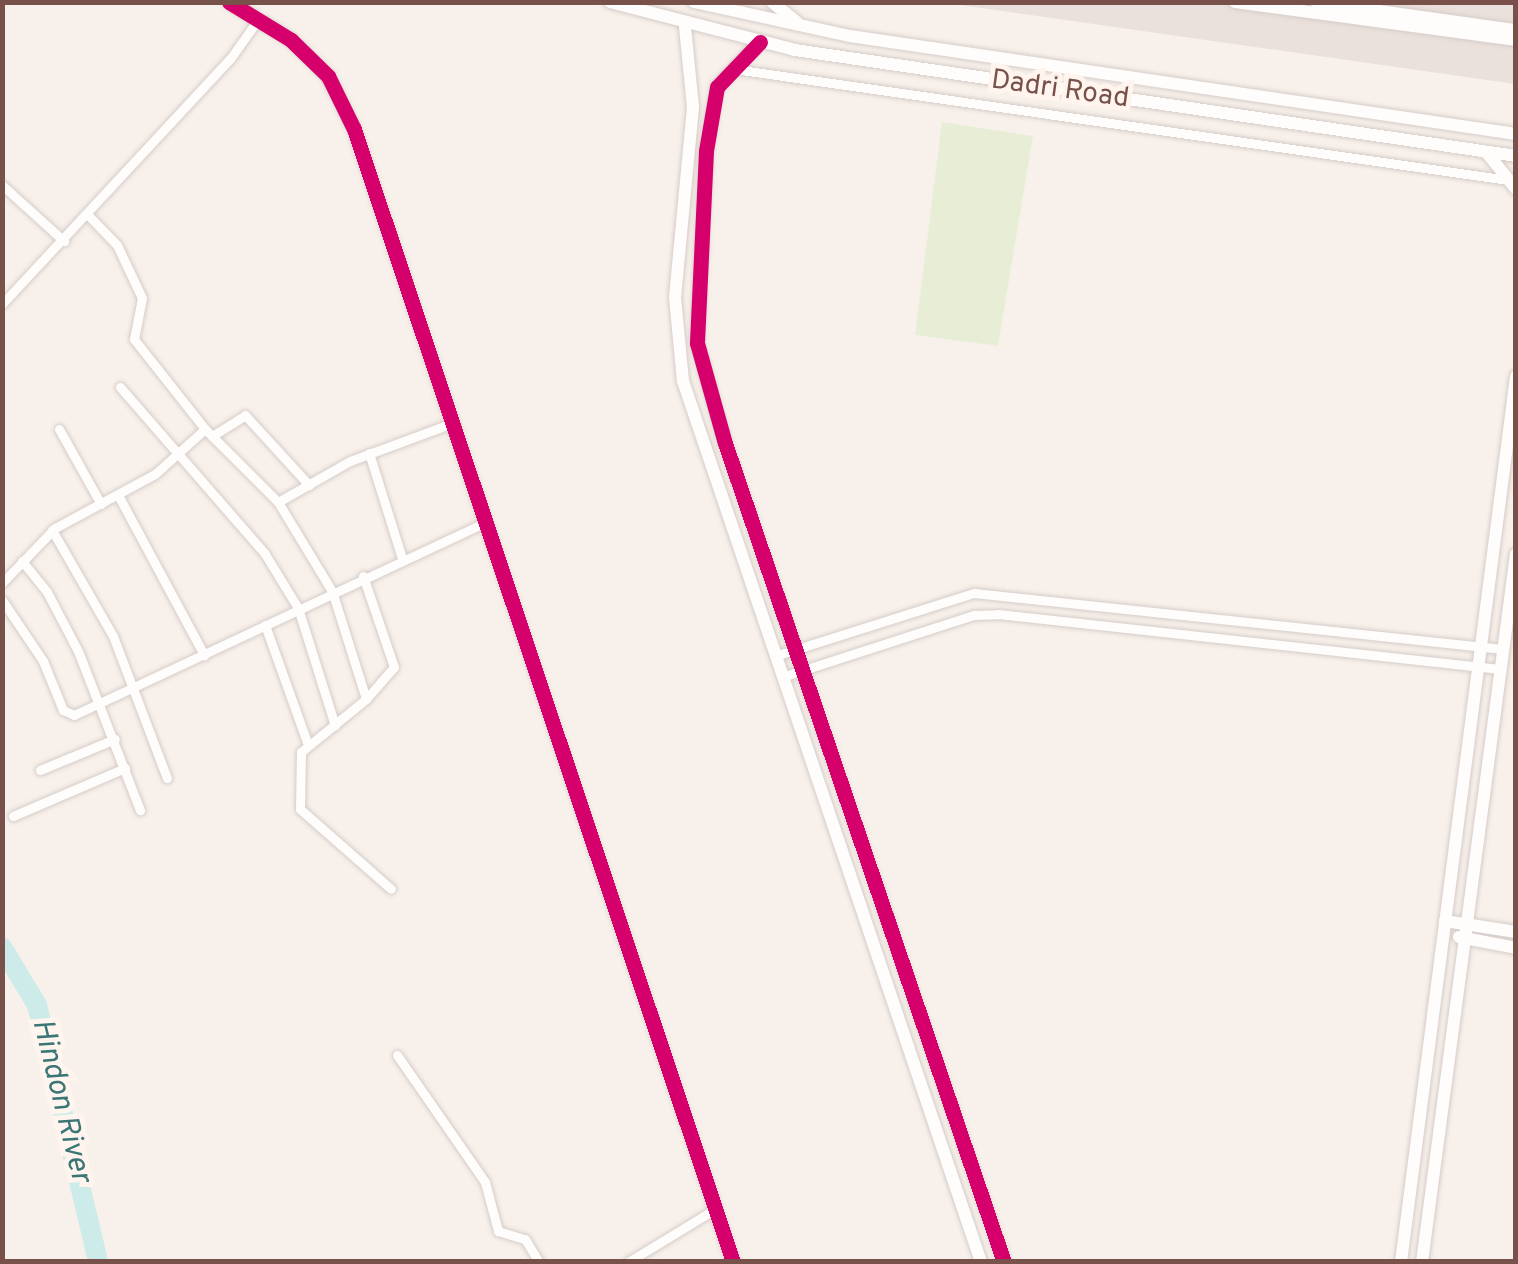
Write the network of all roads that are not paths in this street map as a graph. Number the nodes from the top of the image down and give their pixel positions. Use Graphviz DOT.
graph roads {
  1 [pos="230,2"];
  2 [pos="610,2"];
  3 [pos="694,2"];
  4 [pos="772,2"];
  5 [pos="1236,2"];
  6 [pos="1316,2"];
  7 [pos="257,21"];
  8 [pos="686,26"];
  9 [pos="808,29"];
  10 [pos="1516,30"];
  11 [pos="1516,40"];
  12 [pos="760,42"];
  13 [pos="732,68"];
  14 [pos="1516,134"];
  15 [pos="1486,153"];
  16 [pos="1516,156"];
  17 [pos="1512,184"];
  18 [pos="6,188"];
  19 [pos="2,202"];
  20 [pos="88,214"];
  21 [pos="64,240"];
  22 [pos="2,304"];
  23 [pos="1516,376"];
  24 [pos="120,387"];
  25 [pos="1512,422"];
  26 [pos="452,423"];
  27 [pos="59,430"];
  28 [pos="208,432"];
  29 [pos="369,454"];
  30 [pos="181,455"];
  31 [pos="309,485"];
  32 [pos="118,495"];
  33 [pos="278,502"];
  34 [pos="101,504"];
  35 [pos="486,522"];
  36 [pos="52,530"];
  37 [pos="1516,554"];
  38 [pos="402,558"];
  39 [pos="22,561"];
  40 [pos="362,576"];
  41 [pos="2,582"];
  42 [pos="332,591"];
  43 [pos="2,600"];
  44 [pos="298,608"];
  45 [pos="265,624"];
  46 [pos="1481,646"];
  47 [pos="798,648"];
  48 [pos="1503,648"];
  49 [pos="204,655"];
  50 [pos="778,656"];
  51 [pos="1478,666"];
  52 [pos="1500,669"];
  53 [pos="804,670"];
  54 [pos="785,676"];
  55 [pos="135,689"];
  56 [pos="366,699"];
  57 [pos="102,704"];
  58 [pos="335,725"];
  59 [pos="115,739"];
  60 [pos="308,744"];
  61 [pos="125,768"];
  62 [pos="40,770"];
  63 [pos="167,778"];
  64 [pos="140,810"];
  65 [pos="13,816"];
  66 [pos="391,889"];
  67 [pos="1444,928"];
  68 [pos="1466,931"];
  69 [pos="1516,932"];
  70 [pos="1516,948"];
  71 [pos="397,1055"];
  72 [pos="715,1209"];
  73 [pos="539,1262"];
  74 [pos="628,1262"];
  75 [pos="733,1262"];
  76 [pos="981,1262"];
  77 [pos="1004,1262"];
  78 [pos="1401,1262"];
  79 [pos="1422,1262"];
  1 -- 7 [label="street"];
  2 -- 8 [label="street, Dadri Road"];
  3 -- 9 [label="street, Dadri Road"];
  4 -- 9 [label="street"];
  5 -- 11 [label="street"];
  6 -- 10 [label="street"];
  7 -- 20 [label="street"];
  7 -- 26 [label="street"];
  8 -- 12 [label="street, Dadri Road"];
  8 -- 50 [label="street"];
  9 -- 14 [label="street, Dadri Road"];
  12 -- 13 [label="street"];
  12 -- 15 [label="street, Dadri Road"];
  13 -- 17 [label="street"];
  13 -- 47 [label="street"];
  15 -- 16 [label="street, Dadri Road"];
  15 -- 17 [label="street"];
  18 -- 19 [label="street"];
  18 -- 21 [label="street"];
  20 -- 21 [label="street"];
  20 -- 28 [label="street"];
  21 -- 22 [label="street"];
  23 -- 25 [label="street"];
  24 -- 30 [label="street"];
  25 -- 46 [label="street"];
  26 -- 29 [label="street"];
  26 -- 35 [label="street"];
  27 -- 34 [label="street"];
  28 -- 30 [label="street"];
  28 -- 31 [label="street"];
  28 -- 33 [label="street"];
  29 -- 31 [label="street"];
  29 -- 38 [label="street"];
  30 -- 32 [label="street"];
  30 -- 44 [label="street"];
  31 -- 33 [label="street"];
  32 -- 34 [label="street"];
  32 -- 49 [label="street"];
  33 -- 42 [label="street"];
  34 -- 36 [label="street"];
  35 -- 38 [label="street"];
  35 -- 72 [label="street"];
  36 -- 39 [label="street"];
  36 -- 55 [label="street"];
  37 -- 48 [label="street"];
  38 -- 40 [label="street"];
  39 -- 41 [label="street"];
  39 -- 57 [label="street"];
  40 -- 42 [label="street"];
  40 -- 56 [label="street"];
  42 -- 44 [label="street"];
  42 -- 56 [label="street"];
  43 -- 57 [label="street"];
  44 -- 45 [label="street"];
  44 -- 58 [label="street"];
  45 -- 49 [label="street"];
  45 -- 60 [label="street"];
  46 -- 47 [label="street"];
  46 -- 48 [label="street"];
  46 -- 51 [label="street"];
  47 -- 50 [label="street"];
  47 -- 53 [label="street"];
  48 -- 52 [label="street"];
  49 -- 55 [label="street"];
  50 -- 54 [label="street"];
  51 -- 52 [label="street"];
  51 -- 53 [label="street"];
  51 -- 67 [label="street"];
  52 -- 68 [label="street"];
  53 -- 54 [label="street"];
  53 -- 77 [label="street"];
  54 -- 76 [label="street"];
  55 -- 57 [label="street"];
  55 -- 63 [label="street"];
  56 -- 58 [label="street"];
  57 -- 59 [label="street"];
  58 -- 60 [label="street"];
  59 -- 61 [label="street"];
  59 -- 62 [label="street"];
  60 -- 66 [label="street"];
  61 -- 64 [label="street"];
  61 -- 65 [label="street"];
  67 -- 68 [label="street"];
  67 -- 78 [label="street"];
  68 -- 69 [label="street"];
  68 -- 70 [label="street"];
  68 -- 79 [label="street"];
  71 -- 73 [label="street"];
  72 -- 74 [label="street"];
  72 -- 75 [label="street"];
}
